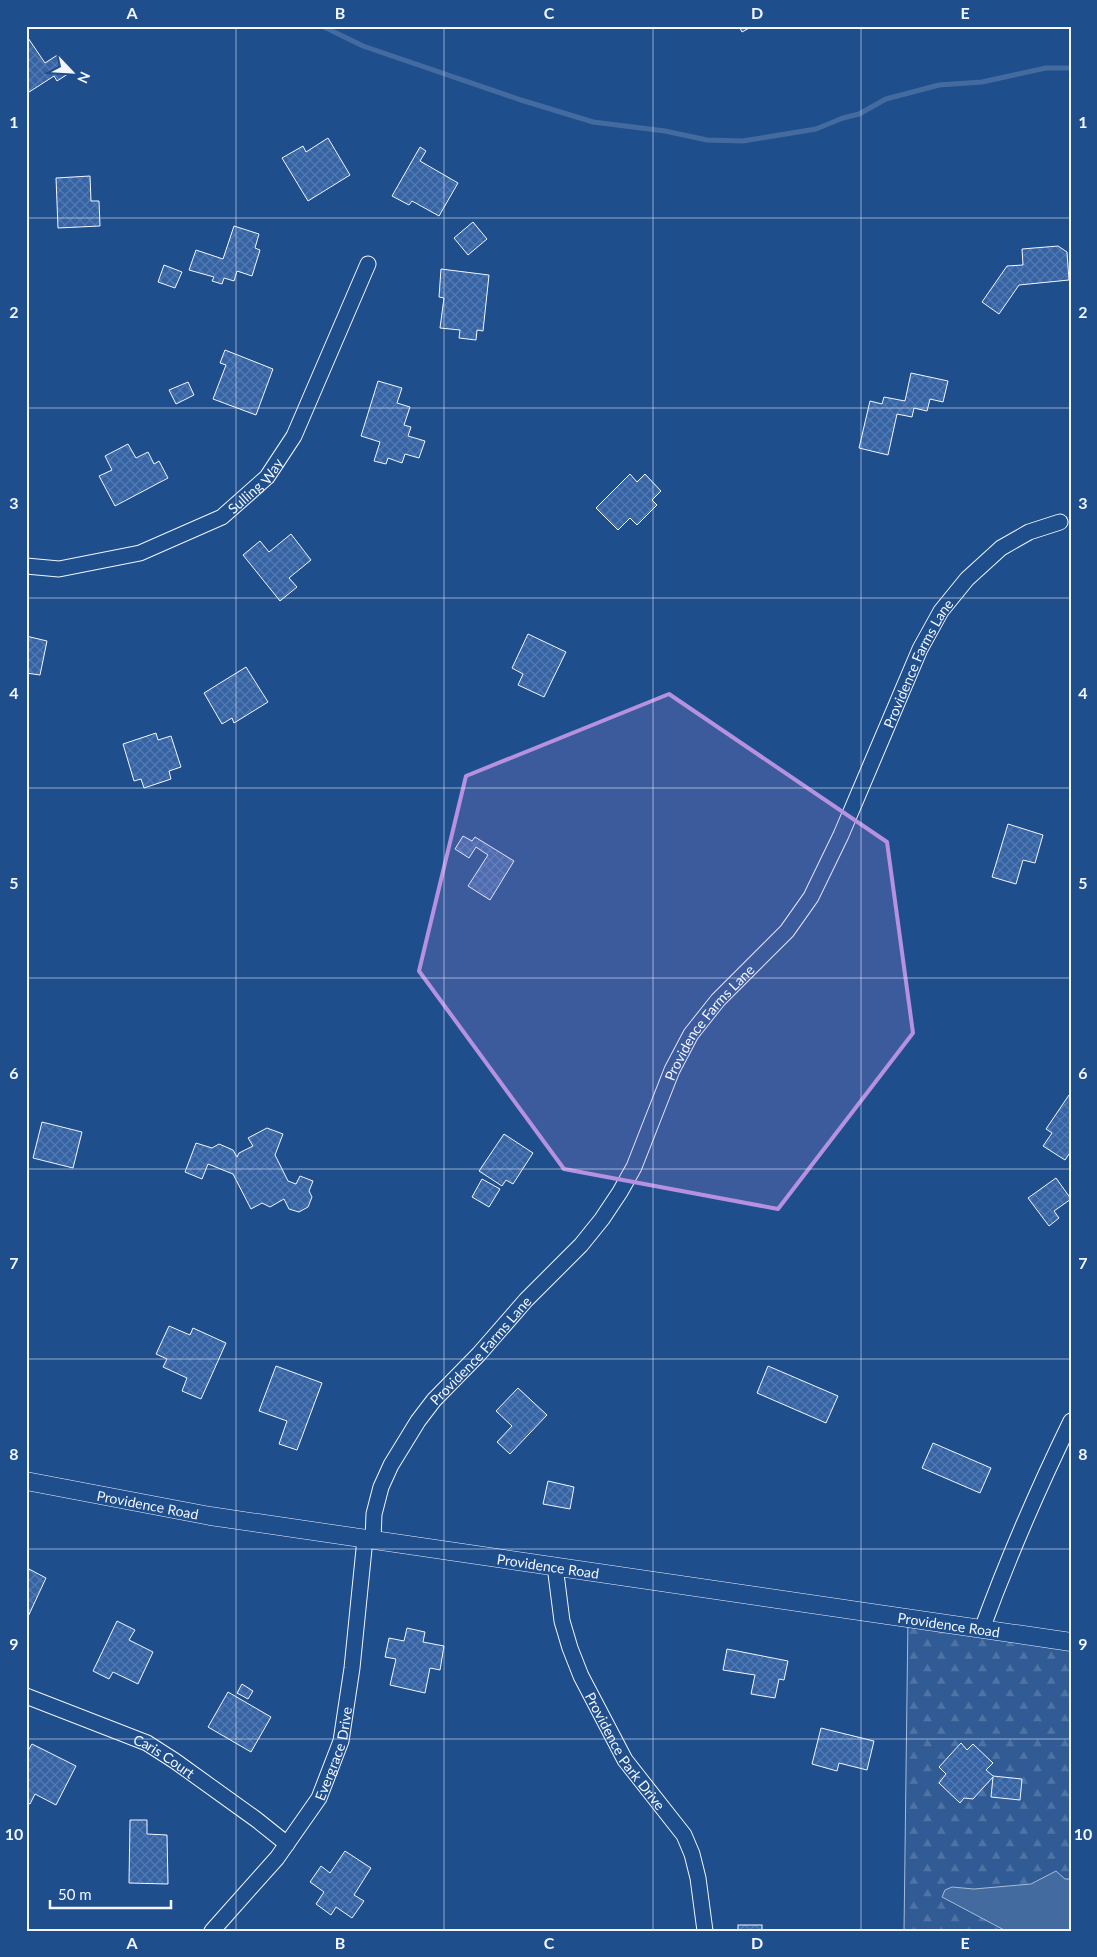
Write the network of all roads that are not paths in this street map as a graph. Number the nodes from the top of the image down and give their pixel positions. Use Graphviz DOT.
graph roads {
  1 [pos="368,264"];
  2 [pos="1060,522"];
  3 [pos="26,566"];
  4 [pos="1071,1421"];
  5 [pos="26,1481"];
  6 [pos="369,1540"];
  7 [pos="555,1566"];
  8 [pos="982,1629"];
  9 [pos="1071,1642"];
  10 [pos="26,1696"];
  11 [pos="287,1844"];
  12 [pos="212,1931"];
  13 [pos="705,1931"];
  1 -- 3 [label="street, Sulling Way"];
  2 -- 6 [label="street, Providence Farms Lane"];
  4 -- 8 [label="street"];
  5 -- 6 [label="street, Providence Road"];
  6 -- 7 [label="street, Providence Road"];
  6 -- 11 [label="street, Evergrace Drive"];
  7 -- 8 [label="street, Providence Road"];
  7 -- 13 [label="street, Providence Park Drive"];
  8 -- 9 [label="street, Providence Road"];
  10 -- 11 [label="street, Caris Court"];
  11 -- 12 [label="street, Evergrace Drive"];
}
